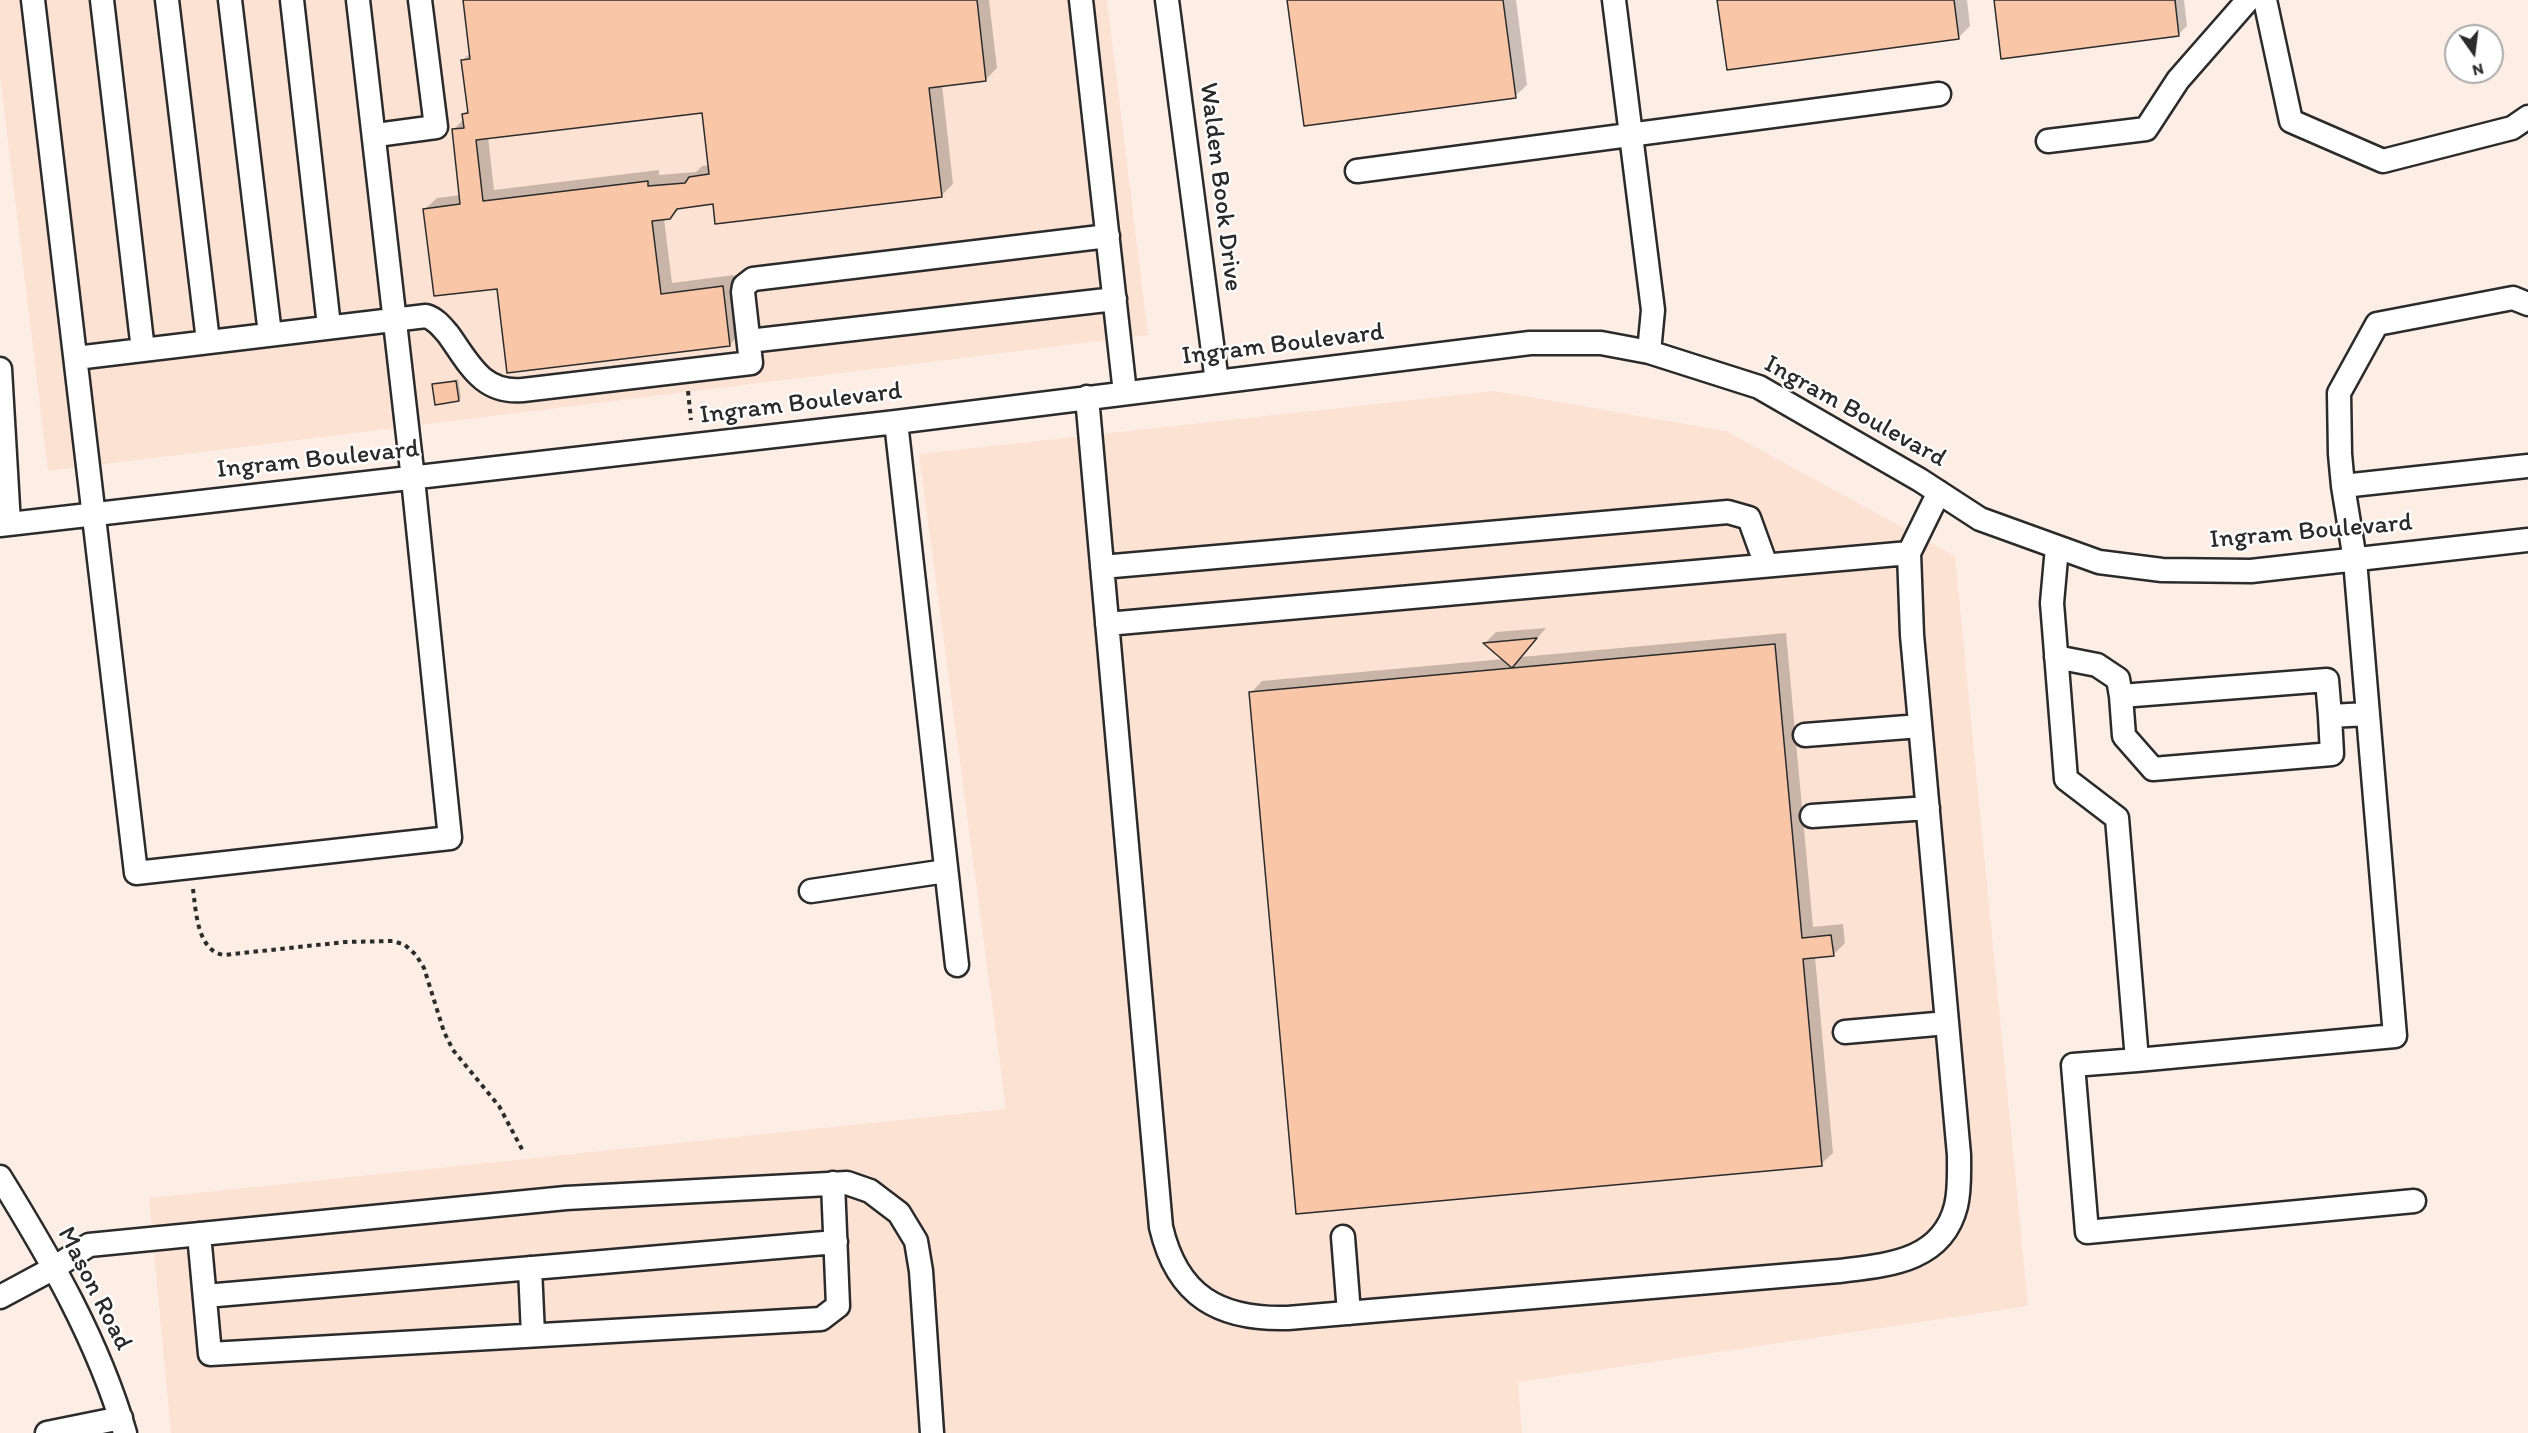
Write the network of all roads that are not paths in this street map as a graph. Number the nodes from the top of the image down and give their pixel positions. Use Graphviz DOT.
graph roads {
  1 [pos="33,0"];
  2 [pos="102,0"];
  3 [pos="167,0"];
  4 [pos="230,0"];
  5 [pos="292,0"];
  6 [pos="358,0"];
  7 [pos="420,0"];
  8 [pos="1081,0"];
  9 [pos="1167,0"];
  10 [pos="1614,0"];
  11 [pos="2248,0"];
  12 [pos="2265,0"];
  13 [pos="1939,94"];
  14 [pos="2528,117"];
  15 [pos="384,134"];
  16 [pos="1632,136"];
  17 [pos="2048,141"];
  18 [pos="1357,171"];
  19 [pos="1108,236"];
  20 [pos="1115,299"];
  21 [pos="2528,304"];
  22 [pos="395,318"];
  23 [pos="330,326"];
  24 [pos="270,334"];
  25 [pos="208,341"];
  26 [pos="749,341"];
  27 [pos="143,350"];
  28 [pos="1649,352"];
  29 [pos="76,358"];
  30 [pos="0,369"];
  31 [pos="1217,382"];
  32 [pos="1125,393"];
  33 [pos="1087,398"];
  34 [pos="896,422"];
  35 [pos="2528,466"];
  36 [pos="413,478"];
  37 [pos="2343,486"];
  38 [pos="1939,492"];
  39 [pos="94,514"];
  40 [pos="5,524"];
  41 [pos="2528,540"];
  42 [pos="2057,547"];
  43 [pos="1909,554"];
  44 [pos="2355,560"];
  45 [pos="1766,566"];
  46 [pos="1102,567"];
  47 [pos="1107,624"];
  48 [pos="2056,657"];
  49 [pos="2121,696"];
  50 [pos="2368,714"];
  51 [pos="2330,716"];
  52 [pos="1920,726"];
  53 [pos="1805,735"];
  54 [pos="1928,808"];
  55 [pos="1812,816"];
  56 [pos="946,871"];
  57 [pos="811,891"];
  58 [pos="957,965"];
  59 [pos="1947,1023"];
  60 [pos="1845,1032"];
  61 [pos="2136,1060"];
  62 [pos="0,1177"];
  63 [pos="833,1184"];
  64 [pos="2414,1201"];
  65 [pos="200,1234"];
  66 [pos="1342,1237"];
  67 [pos="836,1242"];
  68 [pos="54,1268"];
  69 [pos="530,1268"];
  70 [pos="205,1296"];
  71 [pos="0,1297"];
  72 [pos="1349,1313"];
  73 [pos="533,1335"];
  74 [pos="123,1426"];
  75 [pos="47,1433"];
  76 [pos="932,1433"];
  1 -- 29 [label="street"];
  2 -- 27 [label="street"];
  3 -- 25 [label="street"];
  4 -- 24 [label="street"];
  5 -- 23 [label="street"];
  6 -- 22 [label="street"];
  7 -- 15 [label="street"];
  8 -- 19 [label="street"];
  9 -- 31 [label="street, Walden Book Drive"];
  10 -- 16 [label="street"];
  11 -- 17 [label="street"];
  12 -- 14 [label="street"];
  13 -- 16 [label="street"];
  16 -- 18 [label="street"];
  16 -- 28 [label="street"];
  19 -- 20 [label="street"];
  19 -- 26 [label="street"];
  20 -- 26 [label="street"];
  20 -- 32 [label="street"];
  21 -- 37 [label="street"];
  22 -- 23 [label="street"];
  22 -- 26 [label="street"];
  22 -- 36 [label="street"];
  23 -- 24 [label="street"];
  24 -- 25 [label="street"];
  25 -- 27 [label="street"];
  27 -- 29 [label="street"];
  28 -- 31 [label="street, Ingram Boulevard"];
  28 -- 38 [label="street, Ingram Boulevard"];
  29 -- 39 [label="street"];
  30 -- 40 [label="street"];
  31 -- 32 [label="street, Ingram Boulevard"];
  32 -- 33 [label="street, Ingram Boulevard"];
  33 -- 34 [label="street, Ingram Boulevard"];
  33 -- 46 [label="street"];
  34 -- 36 [label="street, Ingram Boulevard"];
  34 -- 56 [label="street"];
  35 -- 37 [label="street"];
  36 -- 39 [label="street, Ingram Boulevard"];
  36 -- 39 [label="street"];
  37 -- 44 [label="street"];
  38 -- 42 [label="street, Ingram Boulevard"];
  38 -- 43 [label="street"];
  39 -- 40 [label="street, Ingram Boulevard"];
  41 -- 44 [label="street, Ingram Boulevard"];
  42 -- 44 [label="street, Ingram Boulevard"];
  42 -- 48 [label="street"];
  43 -- 45 [label="street"];
  43 -- 52 [label="street"];
  44 -- 50 [label="street"];
  45 -- 46 [label="street"];
  45 -- 47 [label="street"];
  46 -- 47 [label="street"];
  47 -- 72 [label="street"];
  48 -- 49 [label="street"];
  48 -- 61 [label="street"];
  49 -- 51 [label="street"];
  49 -- 51 [label="street"];
  50 -- 51 [label="street"];
  50 -- 61 [label="street"];
  52 -- 53 [label="street"];
  52 -- 54 [label="street"];
  54 -- 55 [label="street"];
  54 -- 59 [label="street"];
  56 -- 57 [label="street"];
  56 -- 58 [label="street"];
  59 -- 60 [label="street"];
  59 -- 72 [label="street"];
  61 -- 64 [label="street"];
  62 -- 68 [label="street, Mason Road"];
  63 -- 65 [label="street"];
  63 -- 67 [label="street"];
  63 -- 76 [label="street"];
  65 -- 68 [label="street"];
  65 -- 70 [label="street"];
  66 -- 72 [label="street"];
  67 -- 69 [label="street"];
  67 -- 73 [label="street"];
  68 -- 71 [label="street"];
  68 -- 74 [label="street, Mason Road"];
  69 -- 70 [label="street"];
  69 -- 73 [label="street"];
  70 -- 73 [label="street"];
  74 -- 75 [label="street"];
}
